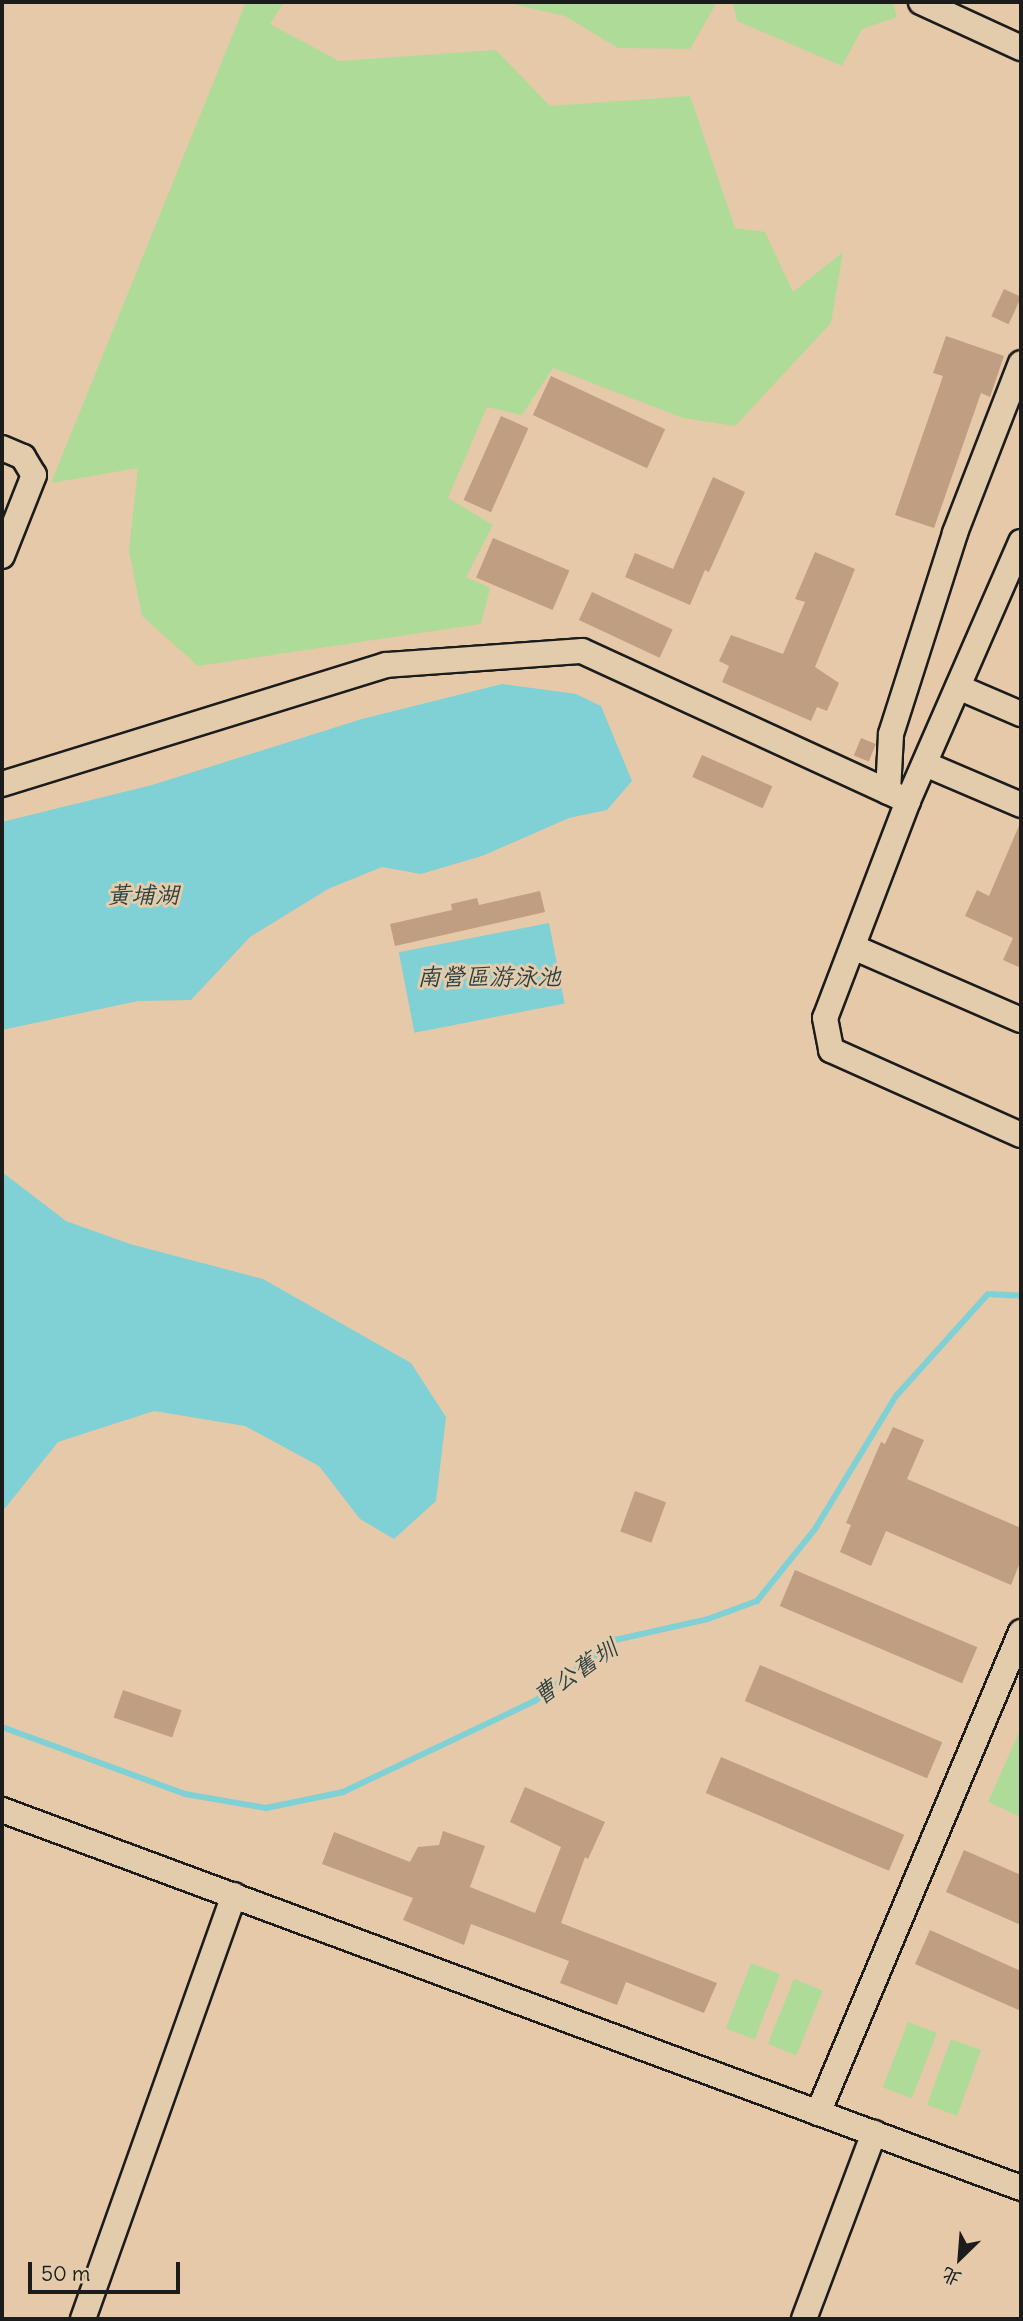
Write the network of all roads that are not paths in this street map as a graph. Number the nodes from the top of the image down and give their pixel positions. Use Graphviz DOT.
graph roads {
  1 [pos="921,2"];
  2 [pos="1021,48"];
  3 [pos="1021,363"];
  4 [pos="2,448"];
  5 [pos="1021,542"];
  6 [pos="2,556"];
  7 [pos="958,687"];
  8 [pos="1021,714"];
  9 [pos="925,764"];
  10 [pos="2,784"];
  11 [pos="898,797"];
  12 [pos="1021,805"];
  13 [pos="853,947"];
  14 [pos="1021,1020"];
  15 [pos="1021,1135"];
  16 [pos="1021,1632"];
  17 [pos="2,1810"];
  18 [pos="234,1895"];
  19 [pos="818,2113"];
  20 [pos="874,2133"];
  21 [pos="1021,2188"];
  22 [pos="83,2319"];
  23 [pos="804,2319"];
  1 -- 2 [label="street"];
  3 -- 11 [label="street"];
  4 -- 6 [label="street"];
  5 -- 7 [label="street"];
  7 -- 8 [label="street"];
  7 -- 9 [label="street"];
  9 -- 11 [label="street"];
  9 -- 12 [label="street"];
  10 -- 11 [label="street"];
  11 -- 13 [label="street"];
  13 -- 14 [label="street"];
  13 -- 15 [label="street"];
  16 -- 19 [label="street"];
  17 -- 18 [label="street"];
  18 -- 19 [label="street"];
  18 -- 22 [label="street"];
  19 -- 20 [label="street"];
  20 -- 21 [label="street"];
  20 -- 23 [label="street"];
}
